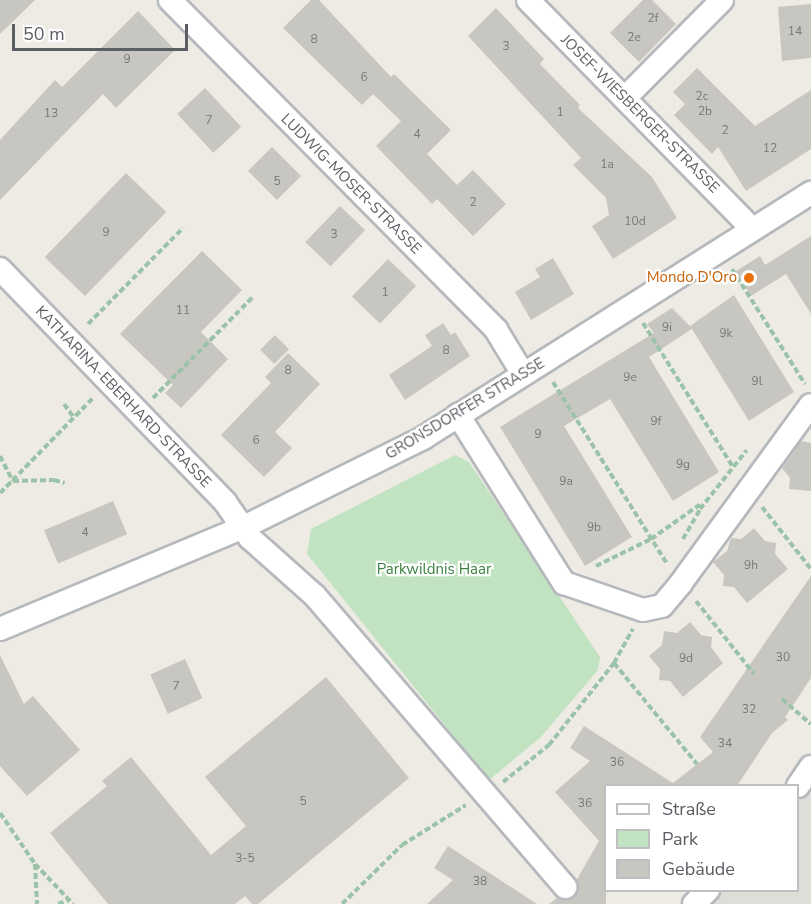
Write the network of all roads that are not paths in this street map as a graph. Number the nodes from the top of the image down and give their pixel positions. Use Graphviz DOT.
graph roads {
  1 [pos="170,0"];
  2 [pos="528,0"];
  3 [pos="722,0"];
  4 [pos="625,98"];
  5 [pos="811,192"];
  6 [pos="751,228"];
  7 [pos="0,269"];
  8 [pos="523,374"];
  9 [pos="805,395"];
  10 [pos="458,415"];
  11 [pos="244,527"];
  12 [pos="0,629"];
  13 [pos="811,767"];
  14 [pos="799,785"];
  15 [pos="566,887"];
  16 [pos="707,892"];
  17 [pos="694,904"];
  1 -- 8 [label="street, LUDWIG-MOSER-STRASSE"];
  2 -- 4 [label="street, JOSEF-WIESBERGER-STRASSE"];
  3 -- 4 [label="street"];
  4 -- 6 [label="street, JOSEF-WIESBERGER-STRASSE"];
  5 -- 6 [label="street, GRONSDORFER STRASSE"];
  6 -- 8 [label="street, GRONSDORFER STRASSE"];
  7 -- 11 [label="street, KATHARINA-EBERHARD-STRASSE"];
  8 -- 10 [label="street, GRONSDORFER STRASSE"];
  9 -- 10 [label="street"];
  10 -- 11 [label="street, GRONSDORFER STRASSE"];
  11 -- 12 [label="street, GRONSDORFER STRASSE"];
  11 -- 15 [label="street, KATHARINA-EBERHARD-STRASSE"];
  13 -- 14 [label="street"];
  16 -- 17 [label="street"];
}
